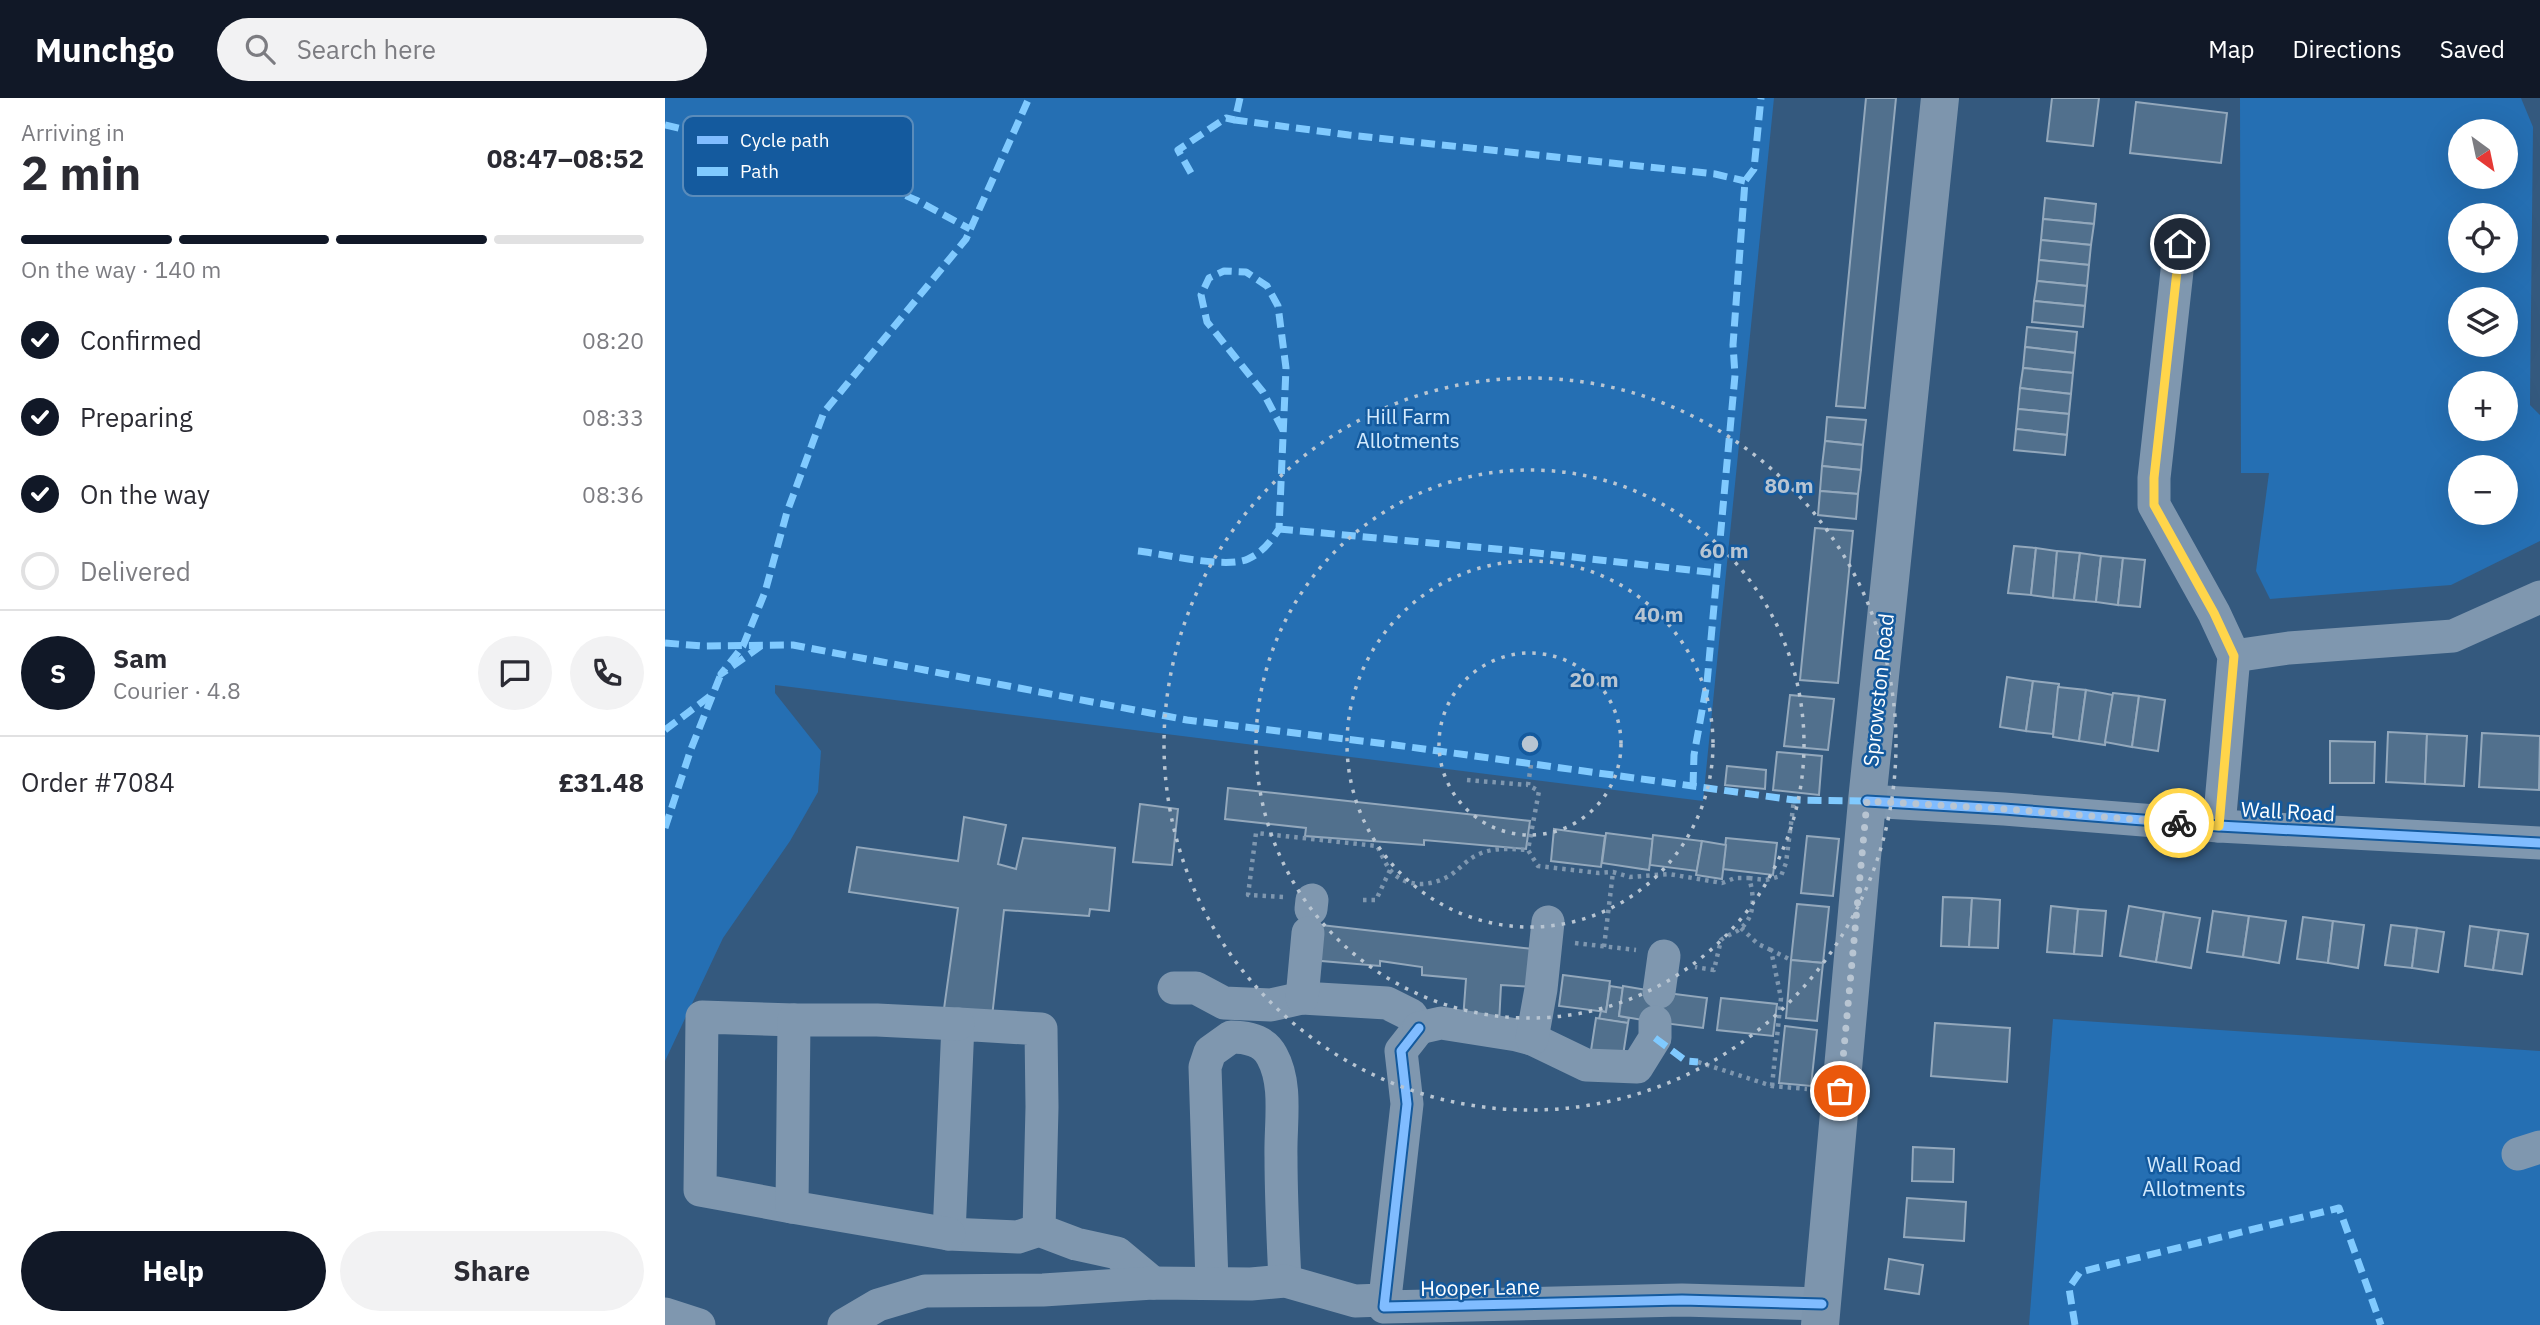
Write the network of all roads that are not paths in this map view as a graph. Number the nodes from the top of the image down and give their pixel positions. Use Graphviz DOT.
graph roads {
  1 [pos="1940,98"];
  2 [pos="2180,244"];
  3 [pos="2540,597"];
  4 [pos="2234,656"];
  5 [pos="1867,801"];
  6 [pos="2219,826"];
  7 [pos="2540,843"];
  8 [pos="1305,910"];
  9 [pos="1546,931"];
  10 [pos="1667,956"];
  11 [pos="1174,988"];
  12 [pos="1302,998"];
  13 [pos="793,1020"];
  14 [pos="958,1024"];
  15 [pos="1419,1028"];
  16 [pos="1521,1045"];
  17 [pos="792,1207"];
  18 [pos="1039,1230"];
  19 [pos="949,1234"];
  20 [pos="1285,1281"];
  21 [pos="1153,1283"];
  22 [pos="1212,1283"];
  23 [pos="1384,1300"];
  24 [pos="665,1314"];
  25 [pos="1821,1315"];
  26 [pos="699,1325"];
  27 [pos="844,1325"];
  1 -- 5 [label="main road, Sprowston Road"];
  2 -- 4 [label="street"];
  3 -- 4 [label="street"];
  4 -- 6 [label="street"];
  5 -- 6 [label="street, Wall Road"];
  5 -- 25 [label="main road, Sprowston Road"];
  6 -- 7 [label="street, Wall Road"];
  8 -- 12 [label="street"];
  9 -- 16 [label="street"];
  10 -- 16 [label="street"];
  11 -- 12 [label="street"];
  12 -- 15 [label="street"];
  13 -- 14 [label="street"];
  13 -- 17 [label="street"];
  13 -- 17 [label="street"];
  14 -- 18 [label="street"];
  14 -- 19 [label="street"];
  15 -- 16 [label="street"];
  15 -- 23 [label="street"];
  17 -- 19 [label="street"];
  18 -- 19 [label="street"];
  18 -- 21 [label="street"];
  20 -- 22 [label="street"];
  20 -- 22 [label="street"];
  20 -- 23 [label="street"];
  21 -- 22 [label="street"];
  21 -- 27 [label="street"];
  23 -- 25 [label="street, Hooper Lane"];
  24 -- 26 [label="street"];
}
